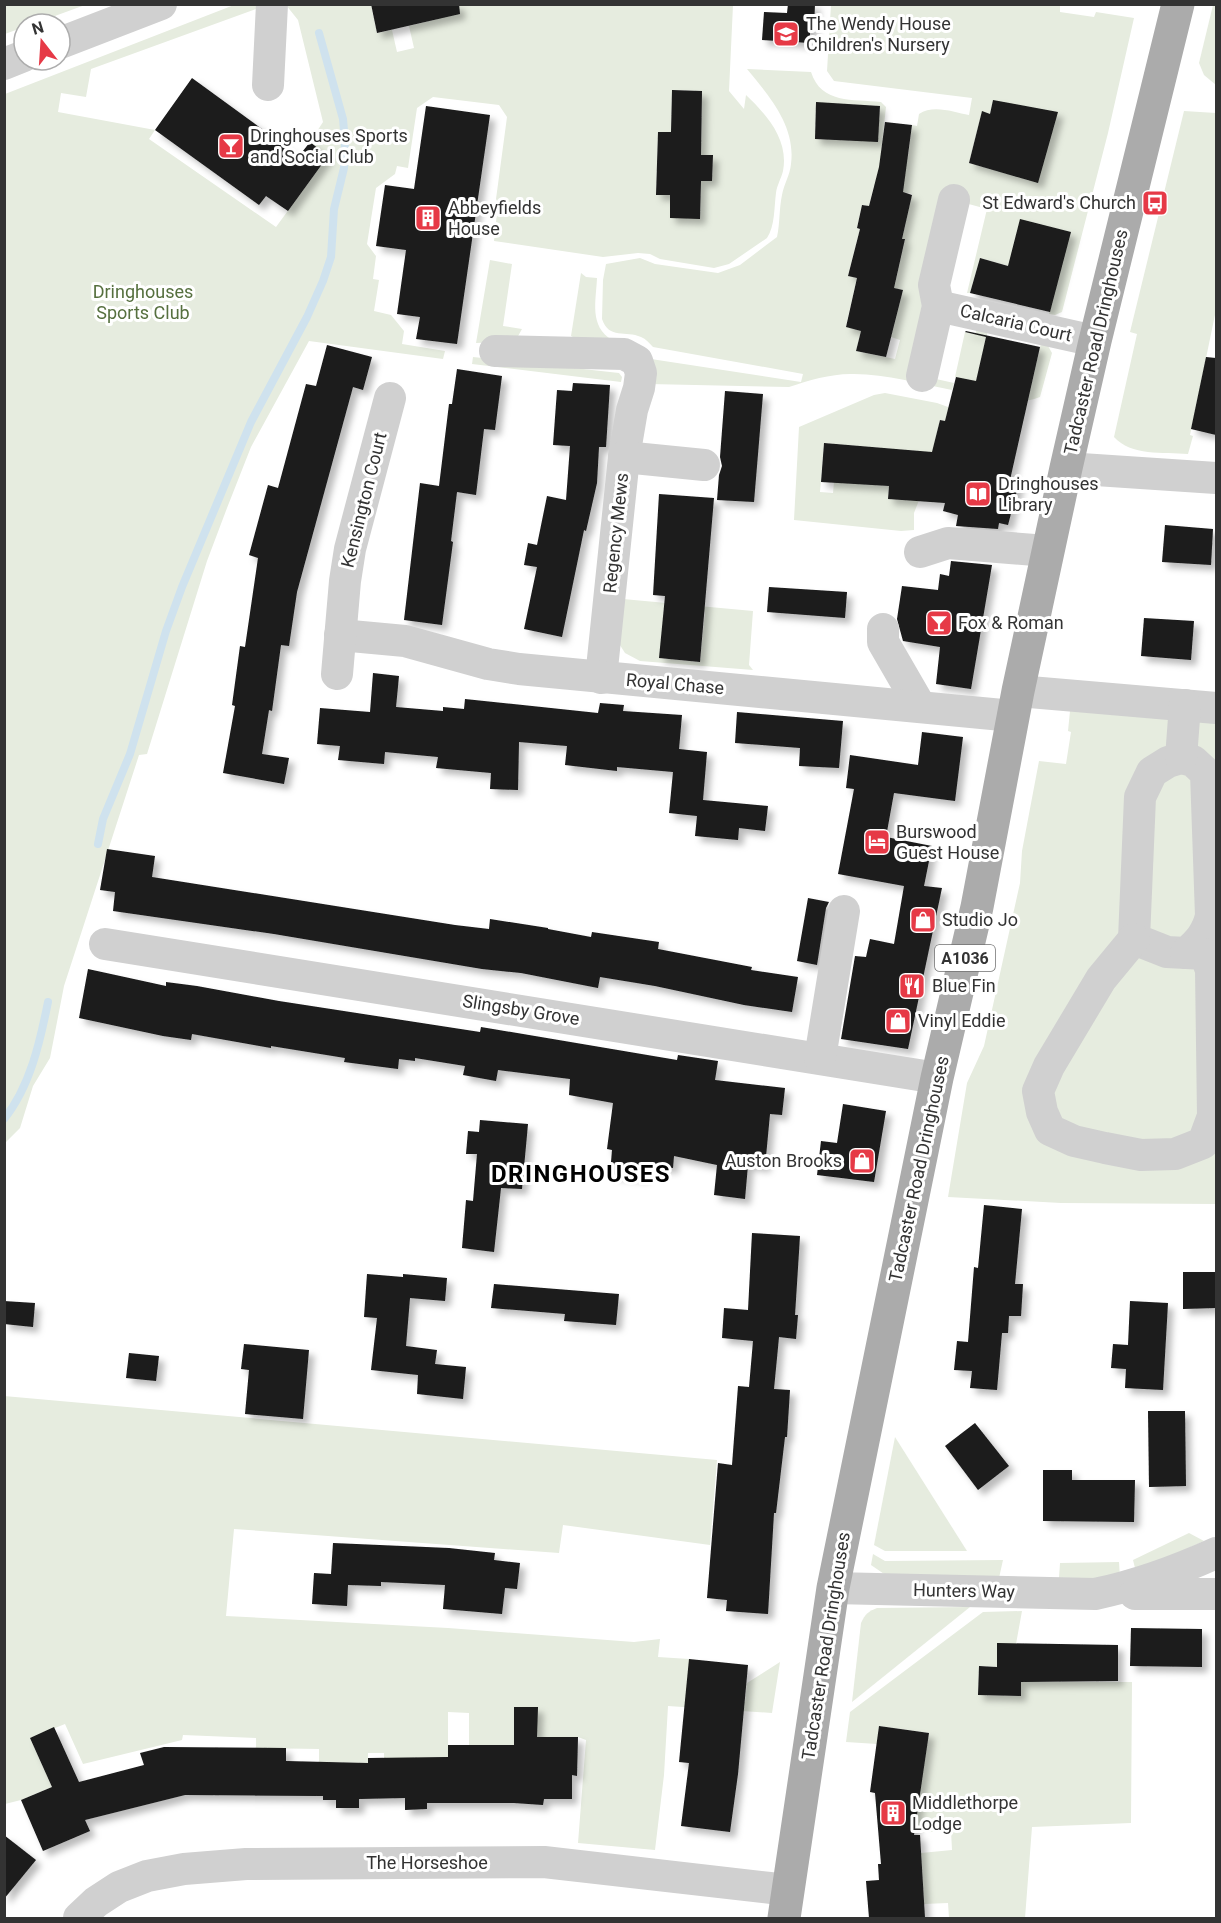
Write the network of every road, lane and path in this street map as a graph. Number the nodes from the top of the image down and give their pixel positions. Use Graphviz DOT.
graph roads {
  1 [pos="161,4"];
  2 [pos="272,4"];
  3 [pos="1178,4"];
  4 [pos="72,38"];
  5 [pos="268,85"];
  6 [pos="954,200"];
  7 [pos="938,306"];
  8 [pos="1095,341"];
  9 [pos="495,351"];
  10 [pos="922,376"];
  11 [pos="390,399"];
  12 [pos="624,457"];
  13 [pos="704,465"];
  14 [pos="1066,468"];
  15 [pos="1216,478"];
  16 [pos="1047,551"];
  17 [pos="920,552"];
  18 [pos="882,629"];
  19 [pos="340,635"];
  20 [pos="337,674"];
  21 [pos="601,678"];
  22 [pos="1016,704"];
  23 [pos="1185,705"];
  24 [pos="920,706"];
  25 [pos="1216,708"];
  26 [pos="1181,758"];
  27 [pos="844,911"];
  28 [pos="1134,939"];
  29 [pos="105,944"];
  30 [pos="1186,952"];
  31 [pos="820,1058"];
  32 [pos="938,1078"];
  33 [pos="1216,1553"];
  34 [pos="833,1588"];
  35 [pos="1095,1594"];
  36 [pos="1216,1594"];
  37 [pos="786,1904"];
  38 [pos="79,1918"];
  1 -- 4 [label="street"];
  2 -- 5 [label="street"];
  3 -- 8 [label="main road, Tadcaster Road Dringhouses / A1036"];
  6 -- 7 [label="street, Calcaria Court"];
  7 -- 8 [label="street, Calcaria Court"];
  7 -- 10 [label="street, Calcaria Court"];
  8 -- 14 [label="main road, Tadcaster Road Dringhouses / A1036"];
  9 -- 12 [label="street, Regency Mews"];
  11 -- 19 [label="street, Kensington Court"];
  12 -- 13 [label="street"];
  12 -- 21 [label="street, Regency Mews"];
  14 -- 15 [label="street"];
  14 -- 16 [label="main road, Tadcaster Road Dringhouses / A1036"];
  16 -- 17 [label="street"];
  16 -- 22 [label="main road, Tadcaster Road Dringhouses / A1036"];
  18 -- 24 [label="street"];
  19 -- 20 [label="street, Kensington Court"];
  19 -- 21 [label="street, Royal Chase"];
  21 -- 24 [label="street, Royal Chase"];
  22 -- 23 [label="street, Royal Chase"];
  22 -- 24 [label="street, Royal Chase"];
  22 -- 32 [label="main road, Tadcaster Road Dringhouses / A1036"];
  23 -- 25 [label="street, Royal Chase"];
  23 -- 26 [label="street"];
  26 -- 28 [label="street"];
  26 -- 30 [label="street"];
  27 -- 31 [label="street"];
  28 -- 30 [label="street"];
  28 -- 30 [label="street"];
  29 -- 31 [label="street, Slingsby Grove"];
  31 -- 32 [label="street, Slingsby Grove"];
  32 -- 34 [label="main road, Tadcaster Road Dringhouses / A1036"];
  33 -- 35 [label="street, Hunters Way"];
  34 -- 35 [label="street, Hunters Way"];
  34 -- 37 [label="main road, Tadcaster Road Dringhouses / A1036"];
  35 -- 36 [label="street, Hunters Way"];
  37 -- 38 [label="street, The Horseshoe"];
}
